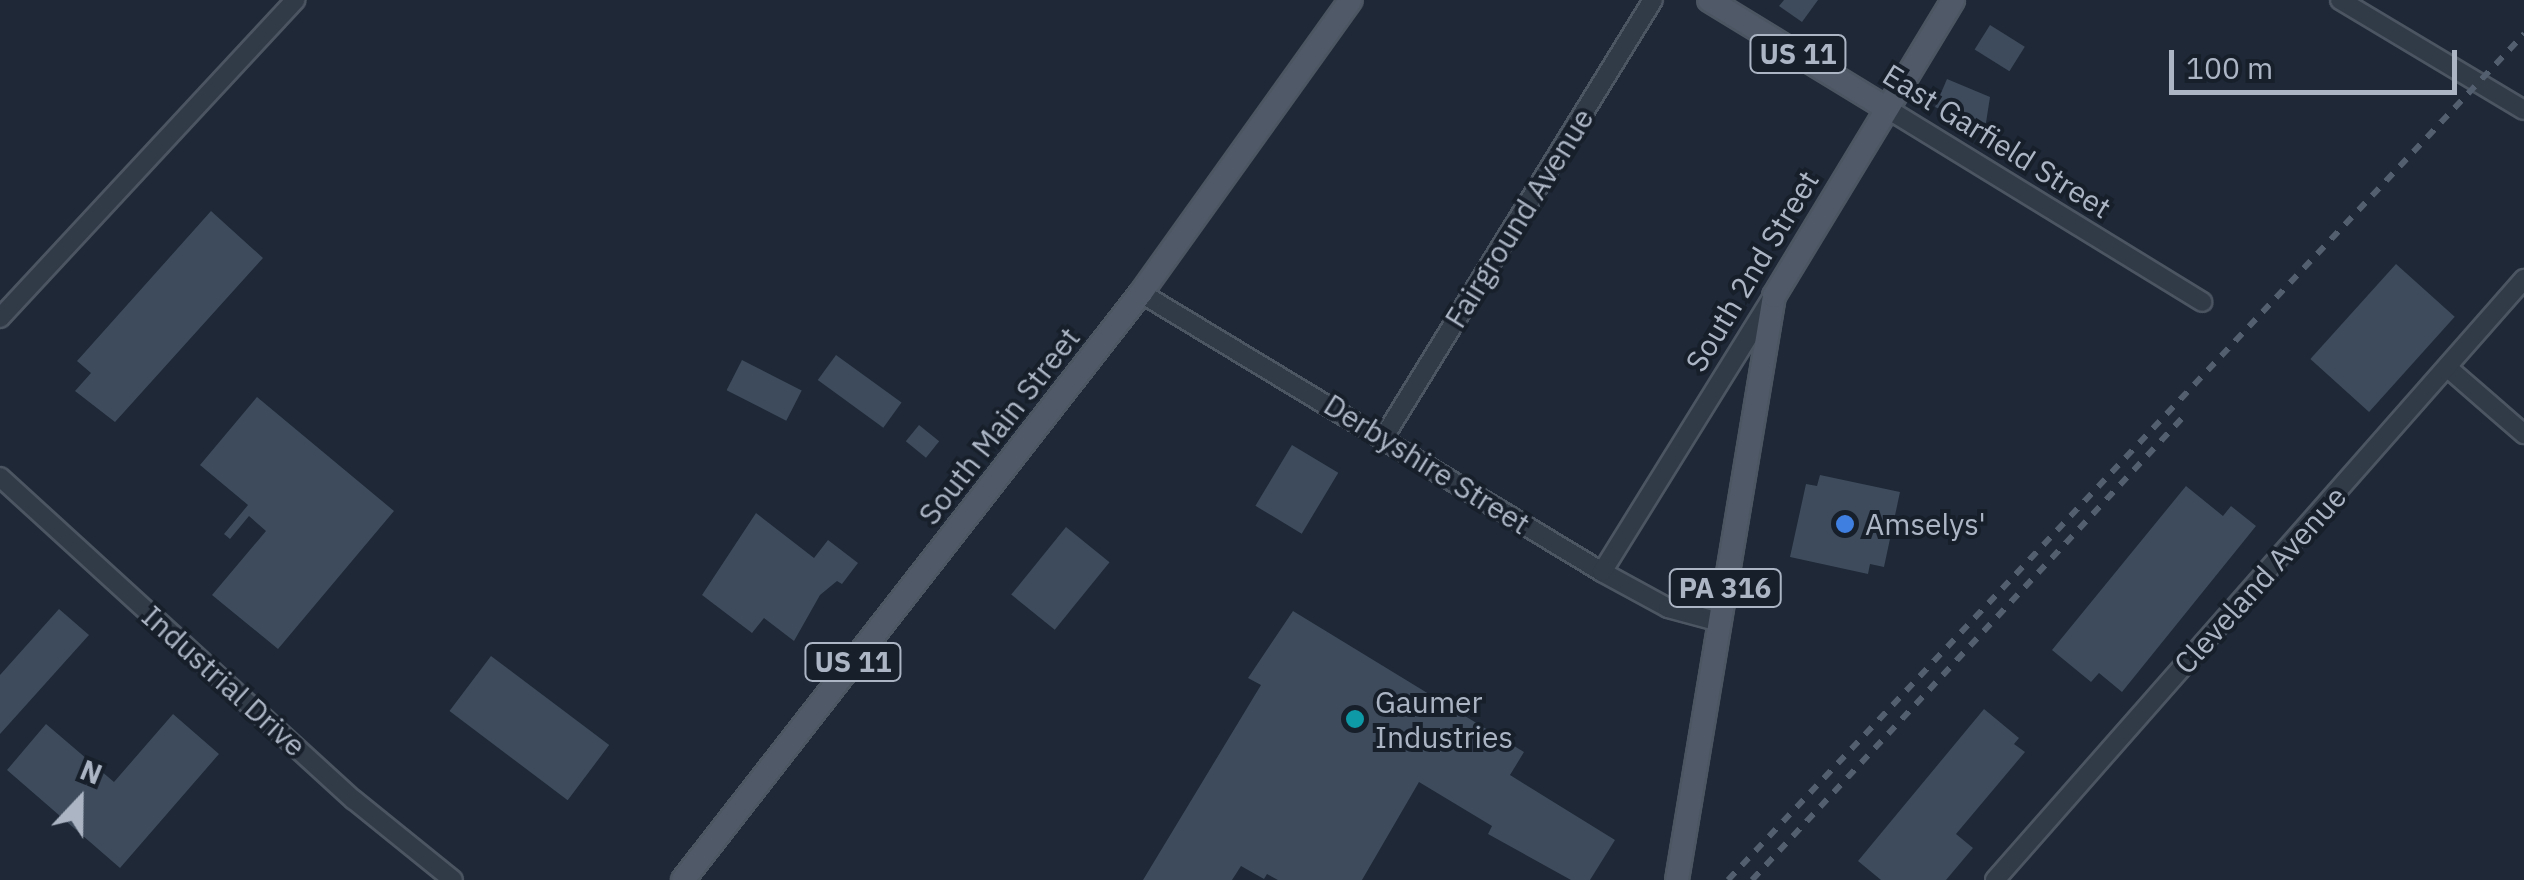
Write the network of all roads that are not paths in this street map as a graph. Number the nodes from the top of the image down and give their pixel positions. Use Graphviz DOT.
graph roads {
  1 [pos="294,0"];
  2 [pos="1350,0"];
  3 [pos="1653,0"];
  4 [pos="1710,0"];
  5 [pos="1954,0"];
  6 [pos="2340,0"];
  7 [pos="1886,108"];
  8 [pos="2524,110"];
  9 [pos="2524,279"];
  10 [pos="1141,293"];
  11 [pos="1774,296"];
  12 [pos="2202,302"];
  13 [pos="0,318"];
  14 [pos="2448,368"];
  15 [pos="2524,434"];
  16 [pos="1384,437"];
  17 [pos="0,477"];
  18 [pos="1602,572"];
  19 [pos="1720,622"];
  20 [pos="453,880"];
  21 [pos="683,880"];
  22 [pos="1677,880"];
  23 [pos="1995,880"];
  1 -- 13 [label="street"];
  2 -- 10 [label="main road, South Main Street / US 11"];
  3 -- 16 [label="street, Fairground Avenue"];
  4 -- 7 [label="main road, East Garfield Street / US 11"];
  5 -- 7 [label="main road, South 2nd Street"];
  6 -- 8 [label="street"];
  7 -- 11 [label="main road, South 2nd Street / PA 316"];
  7 -- 12 [label="street, East Garfield Street"];
  9 -- 14 [label="street, Cleveland Avenue"];
  10 -- 16 [label="street, Derbyshire Street"];
  10 -- 21 [label="main road, South Main Street / US 11"];
  11 -- 18 [label="street, South 2nd Street"];
  11 -- 19 [label="main road, PA 316"];
  14 -- 15 [label="street"];
  14 -- 23 [label="street, Cleveland Avenue"];
  16 -- 18 [label="street, Derbyshire Street"];
  17 -- 20 [label="street, Industrial Drive"];
  18 -- 19 [label="street, Derbyshire Street"];
  19 -- 22 [label="main road, PA 316"];
}
